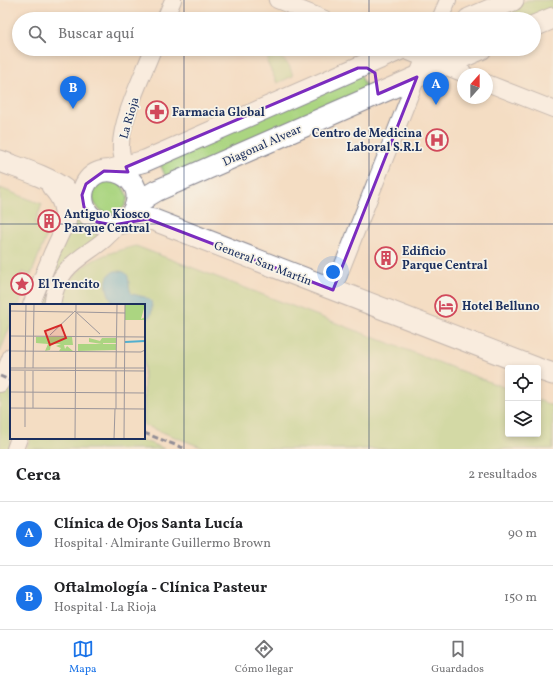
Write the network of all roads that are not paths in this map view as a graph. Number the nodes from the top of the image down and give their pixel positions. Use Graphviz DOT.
graph roads {
  1 [pos="173,0"];
  2 [pos="277,0"];
  3 [pos="448,0"];
  4 [pos="513,0"];
  5 [pos="168,12"];
  6 [pos="307,12"];
  7 [pos="443,12"];
  8 [pos="485,12"];
  9 [pos="553,18"];
  10 [pos="541,23"];
  11 [pos="150,56"];
  12 [pos="385,56"];
  13 [pos="425,56"];
  14 [pos="430,56"];
  15 [pos="466,56"];
  16 [pos="444,66"];
  17 [pos="358,68"];
  18 [pos="457,71"];
  19 [pos="417,77"];
  20 [pos="493,85"];
  21 [pos="371,97"];
  22 [pos="553,109"];
  23 [pos="154,157"];
  24 [pos="0,161"];
  25 [pos="119,168"];
  26 [pos="40,176"];
  27 [pos="169,185"];
  28 [pos="83,199"];
  29 [pos="126,218"];
  30 [pos="66,225"];
  31 [pos="334,290"];
  32 [pos="31,304"];
  33 [pos="52,304"];
  34 [pos="10,359"];
  35 [pos="529,365"];
  36 [pos="541,370"];
  37 [pos="553,374"];
  38 [pos="0,384"];
  39 [pos="19,439"];
  40 [pos="15,449"];
  1 -- 5 [label="street"];
  2 -- 6 [label="street"];
  3 -- 7 [label="street"];
  4 -- 8 [label="main road"];
  9 -- 10 [label="main road"];
  11 -- 25 [label="street, La Rioja"];
  12 -- 17 [label="main road"];
  13 -- 19 [label="street"];
  14 -- 16 [label="street"];
  15 -- 16 [label="main road, Diagonal Alvear"];
  16 -- 18 [label="street"];
  16 -- 19 [label="main road, Diagonal Alvear"];
  17 -- 21 [label="main road"];
  17 -- 23 [label="main road"];
  19 -- 21 [label="main road, Diagonal Alvear"];
  19 -- 31 [label="street"];
  20 -- 22 [label="street"];
  21 -- 27 [label="main road, Diagonal Alvear"];
  23 -- 25 [label="main road"];
  23 -- 27 [label="main road"];
  24 -- 26 [label="main road, General San Martín"];
  25 -- 28 [label="main road"];
  25 -- 29 [label="main road"];
  26 -- 28 [label="main road, General San Martín"];
  26 -- 30 [label="main road"];
  27 -- 29 [label="main road, Diagonal Alvear"];
  28 -- 29 [label="main road, General San Martín"];
  28 -- 30 [label="street"];
  29 -- 31 [label="main road, General San Martín"];
  29 -- 33 [label="street"];
  30 -- 32 [label="street"];
  31 -- 35 [label="main road, General San Martín"];
  34 -- 38 [label="street"];
  36 -- 37 [label="main road, General San Martín"];
  39 -- 40 [label="street"];
}
